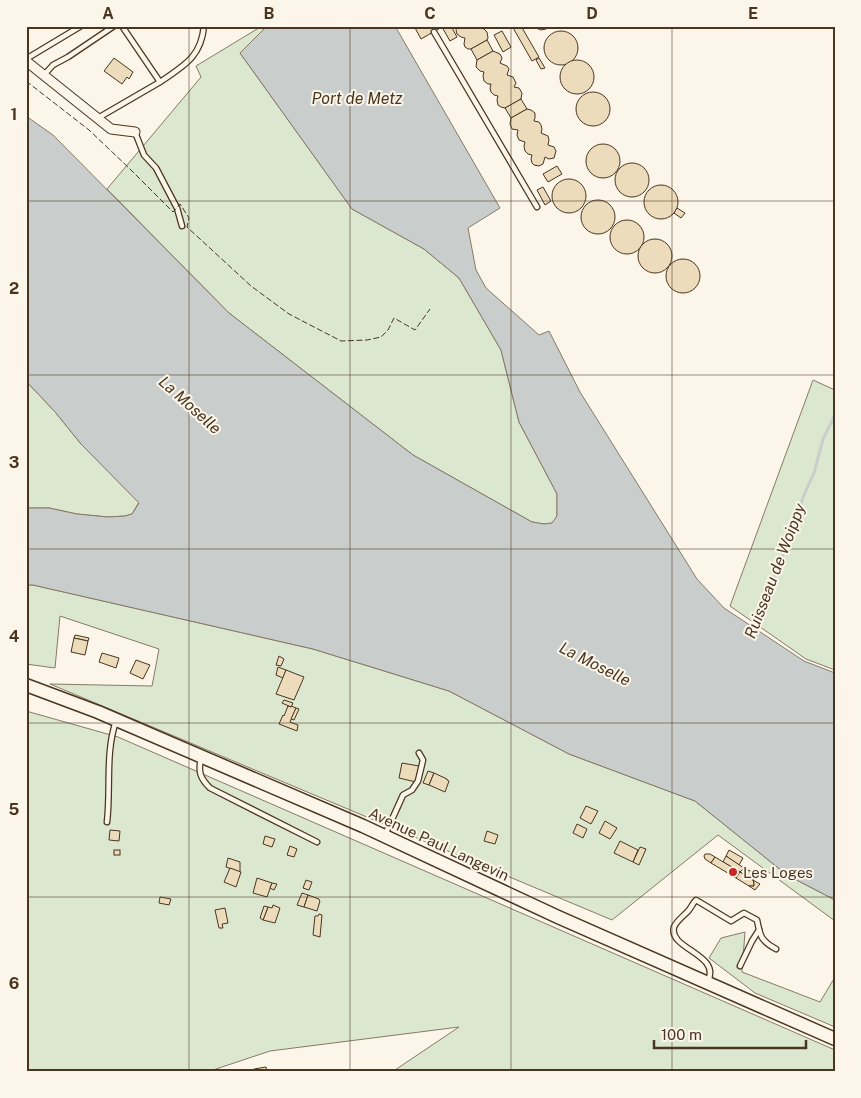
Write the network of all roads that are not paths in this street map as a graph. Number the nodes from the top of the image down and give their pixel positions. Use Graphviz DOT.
graph roads {
  1 [pos="80,26"];
  2 [pos="114,26"];
  3 [pos="122,26"];
  4 [pos="204,26"];
  5 [pos="434,32"];
  6 [pos="26,60"];
  7 [pos="44,75"];
  8 [pos="160,82"];
  9 [pos="97,118"];
  10 [pos="135,132"];
  11 [pos="536,207"];
  12 [pos="182,226"];
  13 [pos="26,685"];
  14 [pos="117,720"];
  15 [pos="419,753"];
  16 [pos="201,757"];
  17 [pos="107,822"];
  18 [pos="384,836"];
  19 [pos="317,842"];
  20 [pos="759,930"];
  21 [pos="776,949"];
  22 [pos="740,966"];
  23 [pos="707,983"];
  24 [pos="835,1039"];
  1 -- 6 [label="lane"];
  2 -- 7 [label="lane"];
  3 -- 8 [label="lane"];
  4 -- 8 [label="lane"];
  5 -- 11 [label="lane"];
  6 -- 7 [label="street"];
  7 -- 9 [label="street"];
  8 -- 9 [label="lane"];
  9 -- 10 [label="street"];
  10 -- 12 [label="lane"];
  13 -- 14 [label="main road, Avenue Paul Langevin"];
  14 -- 16 [label="main road, Avenue Paul Langevin"];
  14 -- 17 [label="lane"];
  15 -- 18 [label="lane"];
  16 -- 18 [label="main road, Avenue Paul Langevin"];
  16 -- 19 [label="lane"];
  18 -- 23 [label="main road, Avenue Paul Langevin"];
  20 -- 21 [label="lane"];
  20 -- 22 [label="lane"];
  20 -- 23 [label="lane"];
  23 -- 24 [label="main road, Avenue Paul Langevin"];
}
